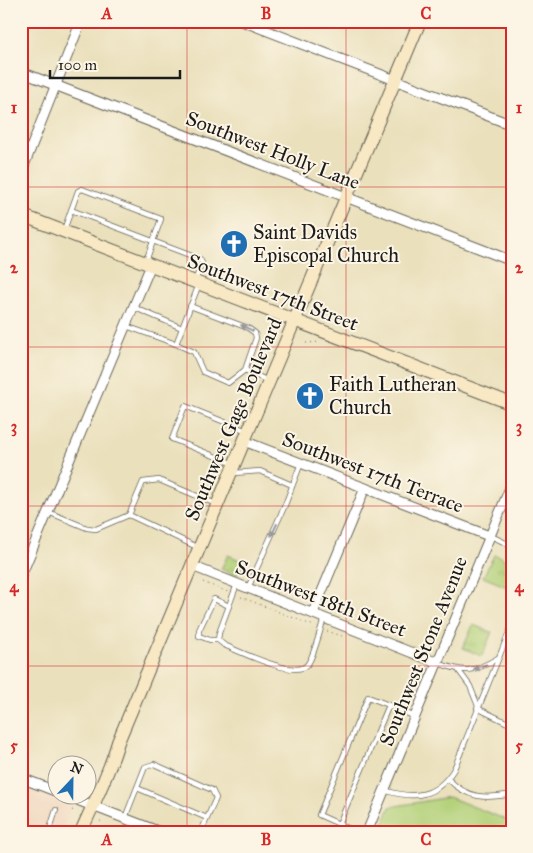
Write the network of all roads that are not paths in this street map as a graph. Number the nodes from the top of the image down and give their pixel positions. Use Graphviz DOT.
graph roads {
  1 [pos="81,21"];
  2 [pos="242,21"];
  3 [pos="420,21"];
  4 [pos="21,72"];
  5 [pos="396,80"];
  6 [pos="56,85"];
  7 [pos="512,125"];
  8 [pos="21,173"];
  9 [pos="346,197"];
  10 [pos="71,210"];
  11 [pos="21,215"];
  12 [pos="63,231"];
  13 [pos="154,242"];
  14 [pos="512,261"];
  15 [pos="148,264"];
  16 [pos="197,283"];
  17 [pos="190,306"];
  18 [pos="133,307"];
  19 [pos="295,321"];
  20 [pos="126,326"];
  21 [pos="182,328"];
  22 [pos="176,344"];
  23 [pos="245,370"];
  24 [pos="269,381"];
  25 [pos="512,404"];
  26 [pos="246,436"];
  27 [pos="301,463"];
  28 [pos="233,469"];
  29 [pos="512,483"];
  30 [pos="292,485"];
  31 [pos="365,488"];
  32 [pos="218,505"];
  33 [pos="48,512"];
  34 [pos="129,515"];
  35 [pos="490,536"];
  36 [pos="512,546"];
  37 [pos="200,548"];
  38 [pos="192,566"];
  39 [pos="21,576"];
  40 [pos="237,584"];
  41 [pos="248,588"];
  42 [pos="229,606"];
  43 [pos="313,613"];
  44 [pos="324,618"];
  45 [pos="512,625"];
  46 [pos="218,640"];
  47 [pos="499,657"];
  48 [pos="438,663"];
  49 [pos="459,671"];
  50 [pos="388,705"];
  51 [pos="478,707"];
  52 [pos="415,717"];
  53 [pos="512,725"];
  54 [pos="21,778"];
  55 [pos="448,779"];
  56 [pos="48,788"];
  57 [pos="137,788"];
  58 [pos="384,790"];
  59 [pos="512,794"];
  60 [pos="98,796"];
  61 [pos="92,806"];
  62 [pos="95,806"];
  63 [pos="56,810"];
  64 [pos="125,818"];
  65 [pos="208,818"];
  66 [pos="340,824"];
  67 [pos="49,832"];
  68 [pos="81,832"];
  69 [pos="160,832"];
  70 [pos="202,832"];
  71 [pos="356,832"];
  72 [pos="367,832"];
  1 -- 6 [label="street"];
  2 -- 5 [label="street"];
  3 -- 5 [label="main road, Southwest Gage Boulevard"];
  4 -- 6 [label="street, Southwest Holly Lane"];
  5 -- 7 [label="street"];
  5 -- 9 [label="main road, Southwest Gage Boulevard"];
  6 -- 8 [label="street"];
  6 -- 9 [label="street, Southwest Holly Lane"];
  9 -- 14 [label="street, Southwest Holly Lane"];
  9 -- 19 [label="main road, Southwest Gage Boulevard"];
  10 -- 12 [label="lane"];
  10 -- 13 [label="lane"];
  10 -- 13 [label="lane"];
  11 -- 12 [label="main road, Southwest 17th Street"];
  12 -- 15 [label="main road, Southwest 17th Street"];
  13 -- 15 [label="lane"];
  13 -- 16 [label="lane"];
  15 -- 16 [label="main road, Southwest 17th Street"];
  15 -- 18 [label="street"];
  16 -- 17 [label="lane"];
  16 -- 19 [label="main road, Southwest 17th Street"];
  17 -- 21 [label="lane"];
  23 -- 17 [label="lane, one-way"];
  18 -- 20 [label="street"];
  18 -- 21 [label="lane"];
  19 -- 24 [label="main road, Southwest Gage Boulevard"];
  19 -- 25 [label="main road, Southwest 17th Street"];
  20 -- 22 [label="lane"];
  20 -- 33 [label="street"];
  21 -- 22 [label="lane"];
  22 -- 23 [label="lane"];
  23 -- 24 [label="lane"];
  24 -- 26 [label="main road, Southwest Gage Boulevard"];
  26 -- 27 [label="street, Southwest 17th Terrace"];
  26 -- 28 [label="main road, Southwest Gage Boulevard"];
  26 -- 28 [label="lane"];
  27 -- 30 [label="lane"];
  27 -- 31 [label="street, Southwest 17th Terrace"];
  28 -- 30 [label="lane"];
  28 -- 32 [label="main road, Southwest Gage Boulevard"];
  29 -- 35 [label="street, Southwest Stone Avenue"];
  30 -- 41 [label="lane, one-way"];
  31 -- 35 [label="street, Southwest 17th Terrace"];
  31 -- 43 [label="street"];
  32 -- 34 [label="lane"];
  32 -- 37 [label="main road, Southwest Gage Boulevard"];
  33 -- 34 [label="lane"];
  33 -- 39 [label="street"];
  34 -- 37 [label="lane"];
  35 -- 36 [label="lane"];
  35 -- 48 [label="street, Southwest Stone Avenue"];
  37 -- 38 [label="main road, Southwest Gage Boulevard"];
  38 -- 40 [label="street, Southwest 18th Street"];
  38 -- 60 [label="main road, Southwest Gage Boulevard"];
  40 -- 41 [label="street, Southwest 18th Street"];
  40 -- 42 [label="lane"];
  41 -- 43 [label="street, Southwest 18th Street"];
  42 -- 46 [label="lane"];
  42 -- 46 [label="lane"];
  43 -- 44 [label="street, Southwest 18th Street"];
  44 -- 46 [label="lane"];
  44 -- 48 [label="street, Southwest 18th Street"];
  45 -- 47 [label="lane"];
  47 -- 49 [label="lane, one-way"];
  47 -- 51 [label="lane"];
  48 -- 49 [label="lane"];
  48 -- 52 [label="street, Southwest Stone Avenue"];
  49 -- 51 [label="lane"];
  50 -- 52 [label="lane"];
  50 -- 66 [label="lane"];
  50 -- 66 [label="lane"];
  51 -- 53 [label="lane"];
  51 -- 55 [label="lane"];
  52 -- 58 [label="street, Southwest Stone Avenue"];
  54 -- 56 [label="street"];
  55 -- 58 [label="lane"];
  55 -- 59 [label="lane"];
  57 -- 64 [label="lane"];
  57 -- 65 [label="lane"];
  57 -- 65 [label="lane"];
  58 -- 72 [label="street, Southwest Stone Avenue"];
  61 -- 68 [label="main road, Southwest Gage Boulevard"];
  62 -- 64 [label="street"];
  63 -- 67 [label="lane"];
  64 -- 69 [label="street"];
  65 -- 70 [label="lane"];
  66 -- 71 [label="lane"];
}
